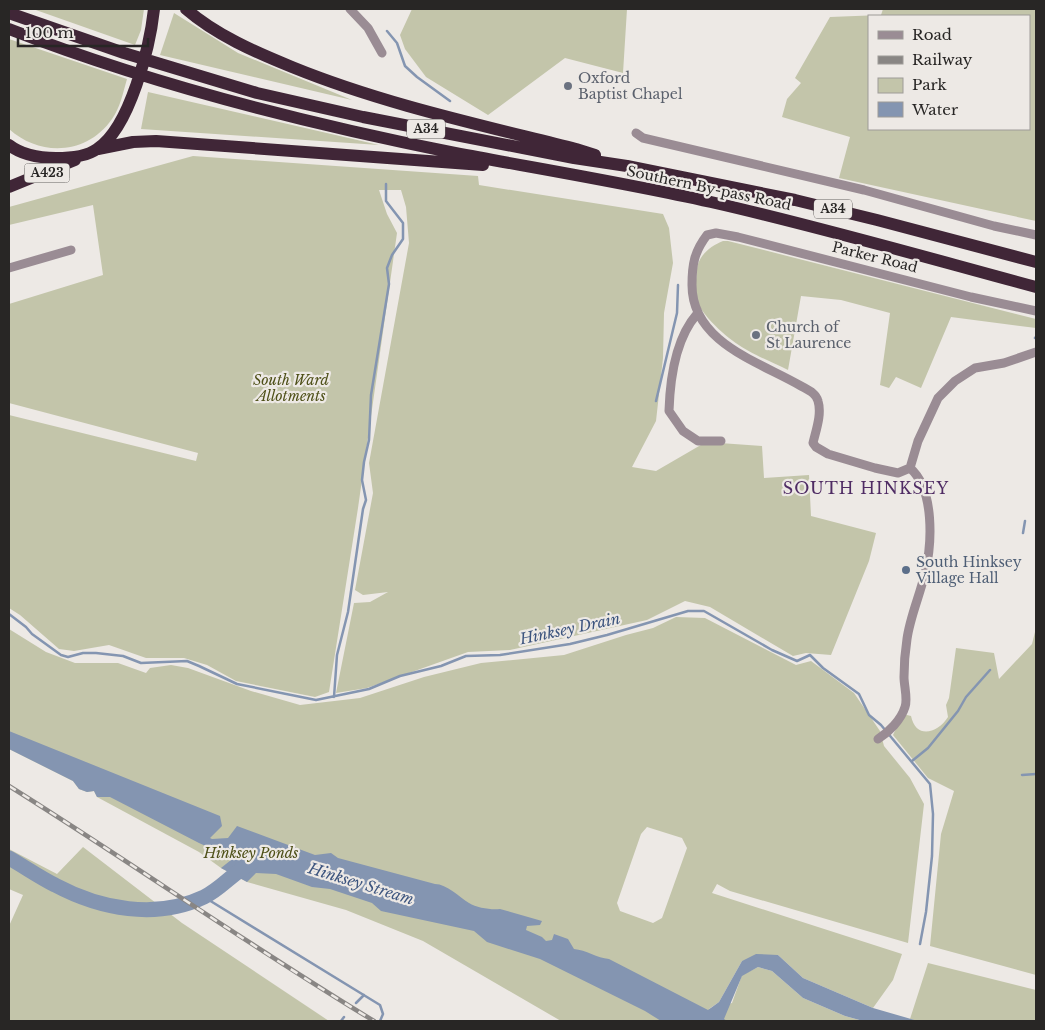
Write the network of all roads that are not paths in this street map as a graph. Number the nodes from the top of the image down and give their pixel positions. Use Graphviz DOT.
graph roads {
  1 [pos="154,9"];
  2 [pos="186,9"];
  3 [pos="350,9"];
  4 [pos="9,13"];
  5 [pos="9,29"];
  6 [pos="382,53"];
  7 [pos="636,133"];
  8 [pos="9,145"];
  9 [pos="98,149"];
  10 [pos="84,156"];
  11 [pos="627,166"];
  12 [pos="578,175"];
  13 [pos="9,187"];
  14 [pos="1036,235"];
  15 [pos="71,250"];
  16 [pos="1036,262"];
  17 [pos="9,268"];
  18 [pos="1036,287"];
  19 [pos="1036,311"];
  20 [pos="697,314"];
  21 [pos="1036,352"];
  22 [pos="721,441"];
  23 [pos="910,468"];
  24 [pos="884,734"];
  1 -- 9 [label="highway"];
  2 -- 11 [label="highway"];
  3 -- 6 [label="street"];
  4 -- 11 [label="highway, A34"];
  5 -- 12 [label="highway, A34"];
  7 -- 14 [label="street"];
  8 -- 10 [label="highway"];
  9 -- 10 [label="highway"];
  9 -- 12 [label="highway"];
  10 -- 13 [label="highway, A423"];
  11 -- 16 [label="highway, Southern By-pass Road / A34"];
  12 -- 18 [label="highway, Southern By-pass Road / A34"];
  15 -- 17 [label="street"];
  19 -- 20 [label="street, Parker Road"];
  20 -- 22 [label="street"];
  20 -- 23 [label="street"];
  21 -- 23 [label="street"];
  23 -- 24 [label="street"];
}
